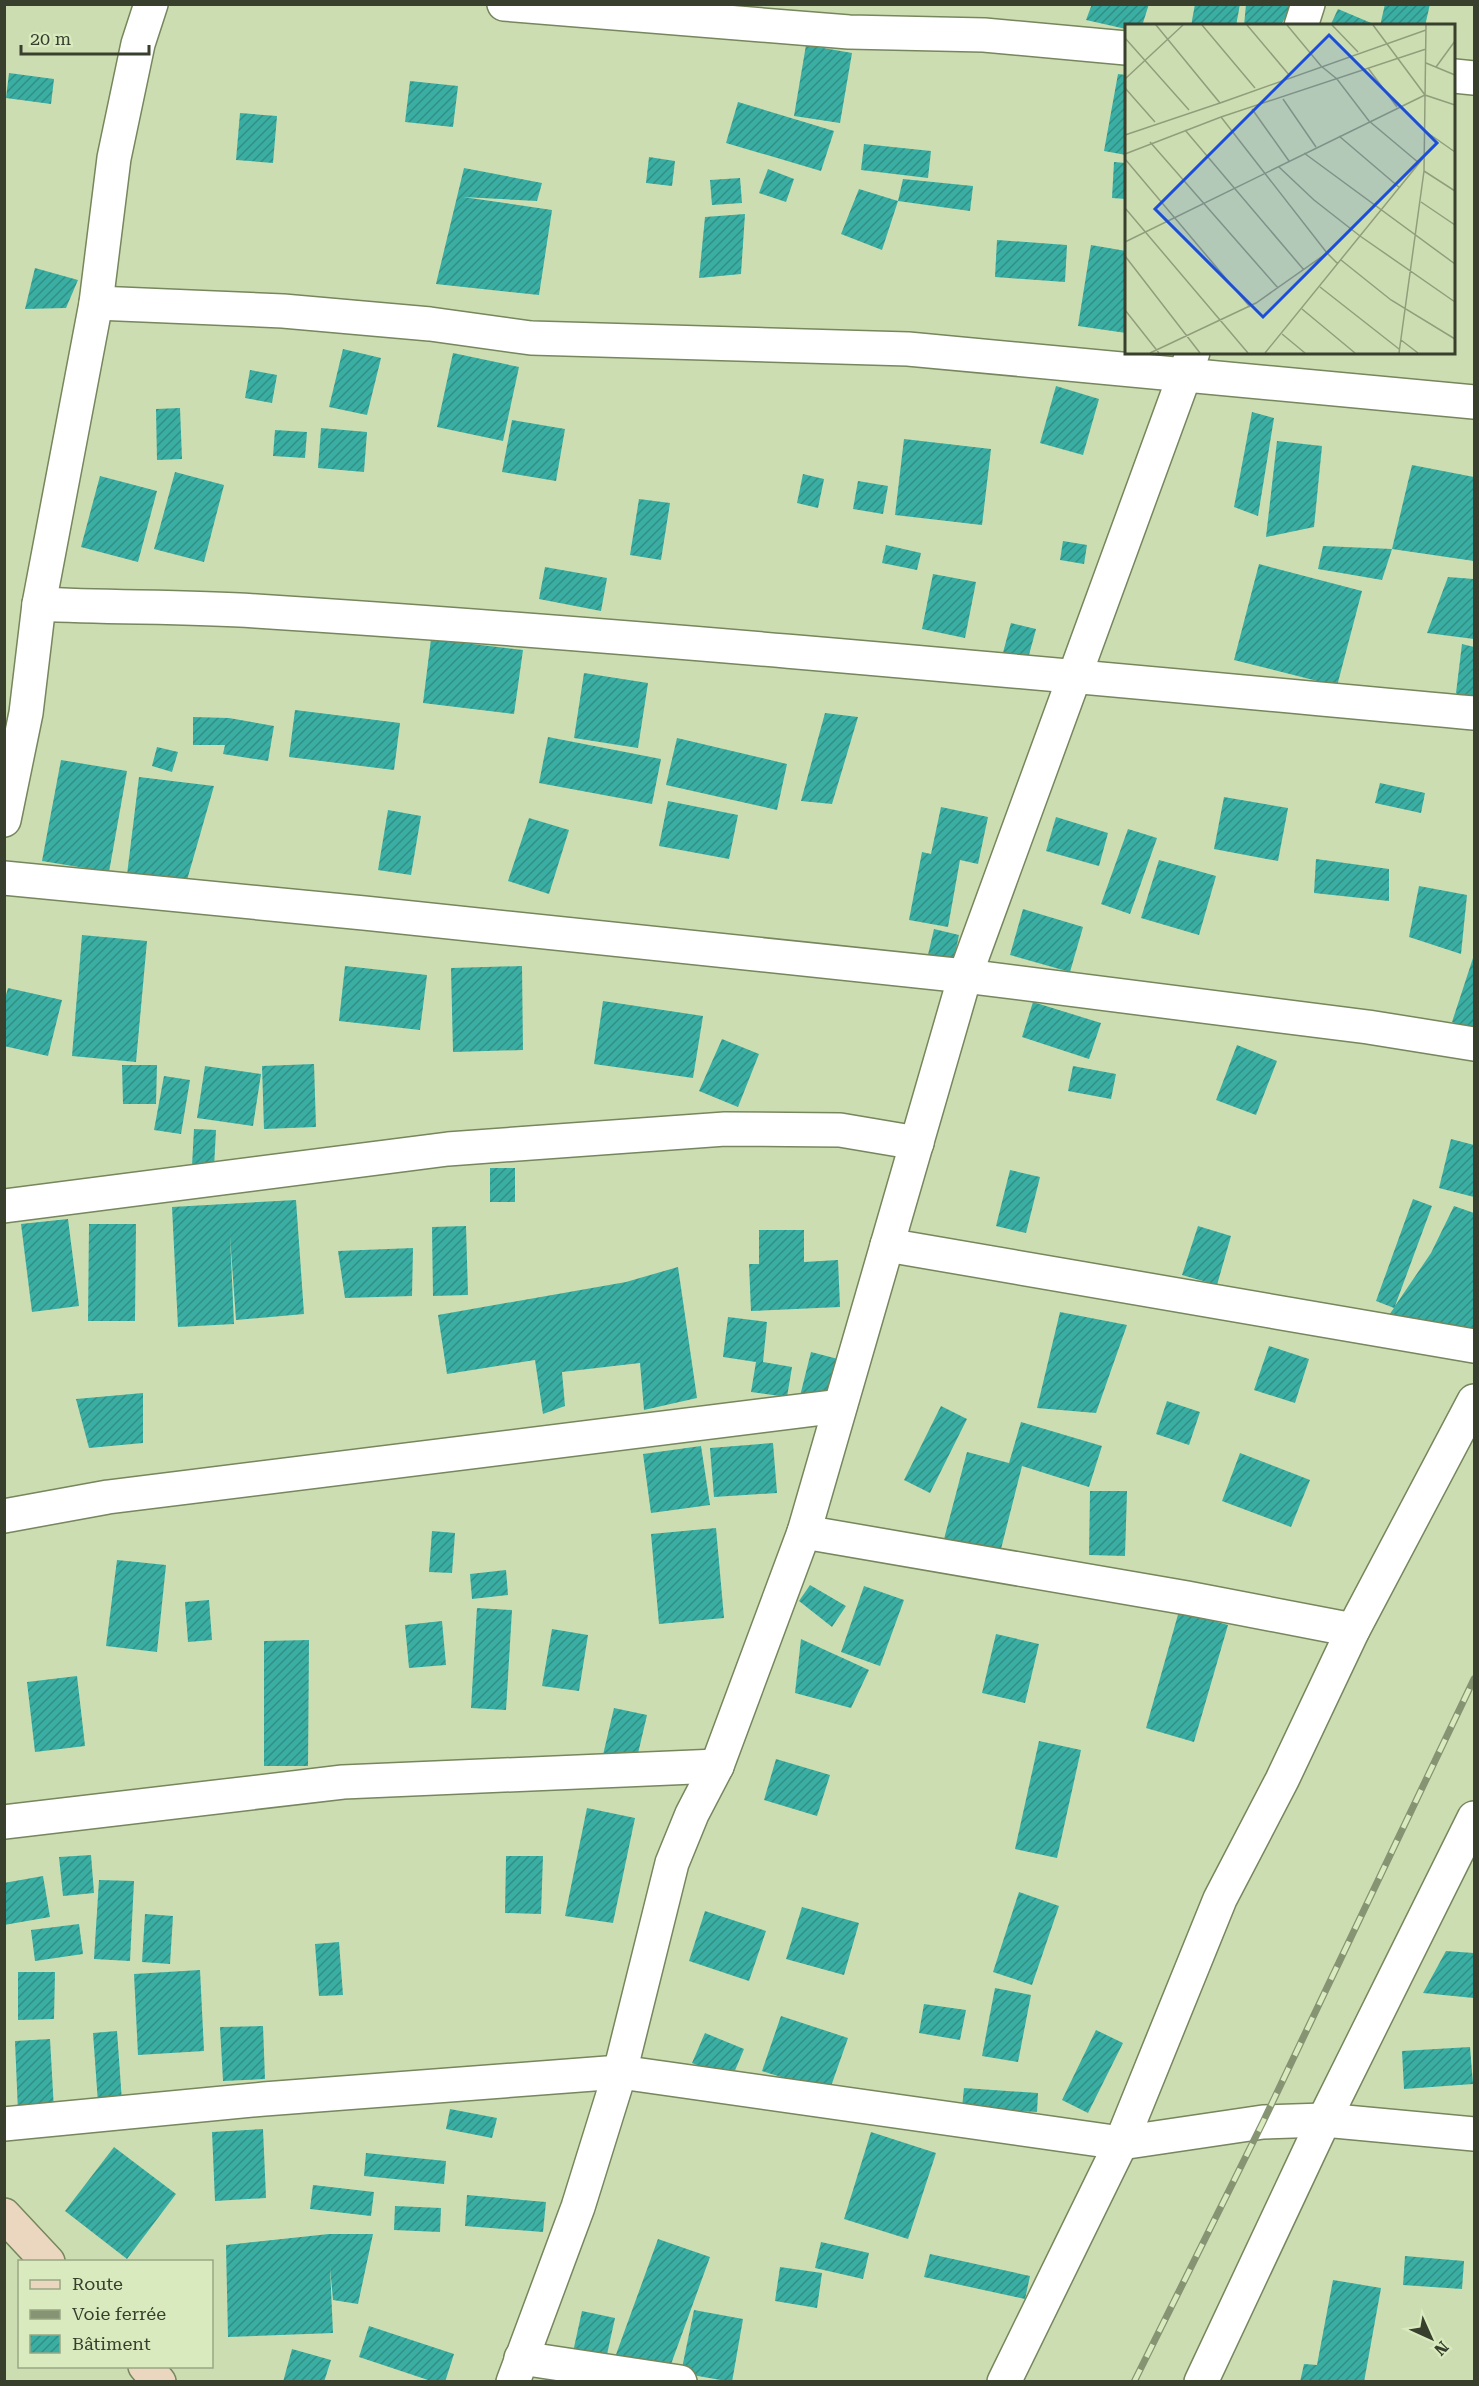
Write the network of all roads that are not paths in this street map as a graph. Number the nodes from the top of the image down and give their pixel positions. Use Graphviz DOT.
graph roads {
  1 [pos="151,4"];
  2 [pos="504,4"];
  3 [pos="1308,4"];
  4 [pos="1302,24"];
  5 [pos="1125,48"];
  6 [pos="1455,76"];
  7 [pos="1474,78"];
  8 [pos="96,303"];
  9 [pos="1190,363"];
  10 [pos="1474,402"];
  11 [pos="39,604"];
  12 [pos="1076,676"];
  13 [pos="1474,712"];
  14 [pos="4,820"];
  15 [pos="4,878"];
  16 [pos="965,976"];
  17 [pos="1474,1044"];
  18 [pos="917,1143"];
  19 [pos="4,1206"];
  20 [pos="887,1245"];
  21 [pos="1474,1346"];
  22 [pos="1474,1401"];
  23 [pos="840,1406"];
  24 [pos="4,1516"];
  25 [pos="804,1532"];
  26 [pos="1353,1630"];
  27 [pos="717,1766"];
  28 [pos="4,1822"];
  29 [pos="1471,1833"];
  30 [pos="620,2072"];
  31 [pos="1324,2120"];
  32 [pos="4,2124"];
  33 [pos="1474,2134"];
  34 [pos="1121,2143"];
  35 [pos="4,2215"];
  36 [pos="46,2260"];
  37 [pos="146,2368"];
  38 [pos="517,2370"];
  39 [pos="159,2382"];
  40 [pos="680,2382"];
  41 [pos="1004,2382"];
  42 [pos="1201,2382"];
  1 -- 8 [label="street"];
  2 -- 5 [label="street"];
  3 -- 4 [label="street"];
  6 -- 7 [label="street"];
  8 -- 9 [label="street"];
  8 -- 11 [label="street"];
  9 -- 10 [label="street"];
  9 -- 12 [label="street"];
  11 -- 12 [label="street"];
  11 -- 14 [label="street"];
  12 -- 13 [label="street"];
  12 -- 16 [label="street"];
  15 -- 16 [label="street"];
  16 -- 17 [label="street"];
  16 -- 18 [label="street"];
  18 -- 19 [label="street"];
  18 -- 20 [label="street"];
  20 -- 21 [label="street"];
  20 -- 23 [label="street"];
  22 -- 26 [label="street"];
  23 -- 24 [label="street"];
  23 -- 25 [label="street"];
  25 -- 26 [label="street"];
  25 -- 27 [label="street"];
  26 -- 34 [label="street"];
  27 -- 28 [label="street"];
  27 -- 30 [label="street"];
  29 -- 31 [label="street"];
  30 -- 32 [label="street"];
  30 -- 34 [label="street"];
  30 -- 38 [label="street"];
  31 -- 33 [label="street"];
  31 -- 34 [label="street"];
  31 -- 42 [label="street"];
  34 -- 41 [label="street"];
  35 -- 36 [label="street"];
  37 -- 39 [label="street"];
  38 -- 40 [label="street"];
}
